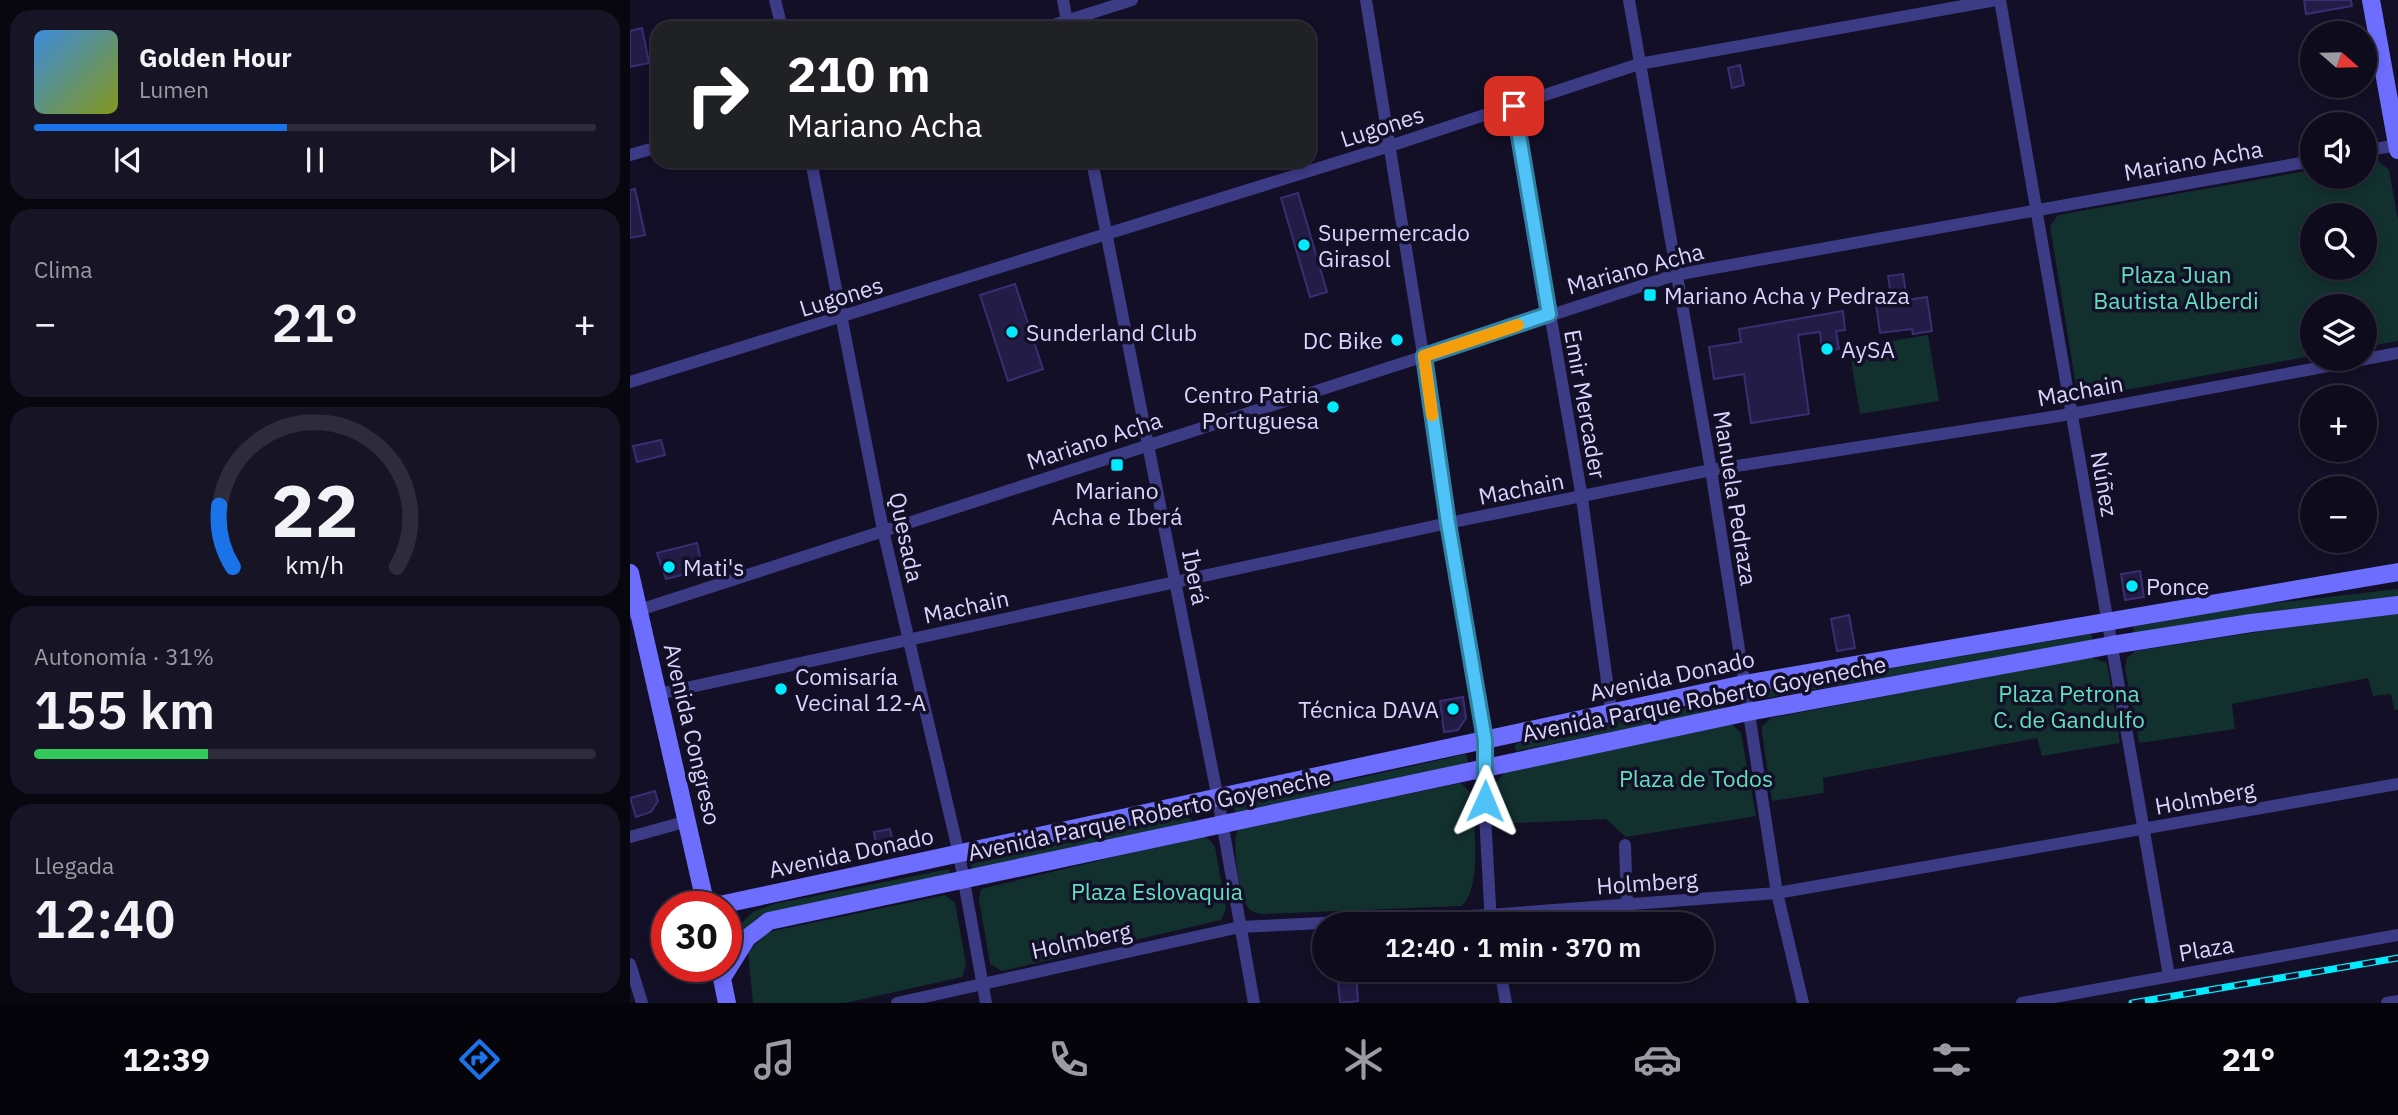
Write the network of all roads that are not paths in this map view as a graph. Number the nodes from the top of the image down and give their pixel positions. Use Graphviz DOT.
graph roads {
  1 [pos="775,0"];
  2 [pos="1063,0"];
  3 [pos="1132,0"];
  4 [pos="1366,0"];
  5 [pos="1629,0"];
  6 [pos="1998,0"];
  7 [pos="2371,0"];
  8 [pos="780,21"];
  9 [pos="1067,21"];
  10 [pos="1076,21"];
  11 [pos="1639,64"];
  12 [pos="1514,106"];
  13 [pos="1390,146"];
  14 [pos="2398,146"];
  15 [pos="651,149"];
  16 [pos="2377,149"];
  17 [pos="630,155"];
  18 [pos="2300,163"];
  19 [pos="812,168"];
  20 [pos="1092,168"];
  21 [pos="2036,208"];
  22 [pos="1104,234"];
  23 [pos="1675,275"];
  24 [pos="1549,314"];
  25 [pos="841,318"];
  26 [pos="2398,353"];
  27 [pos="1424,356"];
  28 [pos="630,383"];
  29 [pos="2071,414"];
  30 [pos="1148,445"];
  31 [pos="1711,470"];
  32 [pos="1582,498"];
  33 [pos="1448,523"];
  34 [pos="883,530"];
  35 [pos="2398,572"];
  36 [pos="630,573"];
  37 [pos="1176,582"];
  38 [pos="2398,605"];
  39 [pos="634,612"];
  40 [pos="2108,620"];
  41 [pos="908,640"];
  42 [pos="2112,645"];
  43 [pos="1744,684"];
  44 [pos="658,694"];
  45 [pos="1611,711"];
  46 [pos="1748,712"];
  47 [pos="1485,740"];
  48 [pos="1486,766"];
  49 [pos="2398,784"];
  50 [pos="1218,799"];
  51 [pos="688,821"];
  52 [pos="1222,823"];
  53 [pos="2143,829"];
  54 [pos="630,837"];
  55 [pos="1625,845"];
  56 [pos="959,854"];
  57 [pos="964,880"];
  58 [pos="703,891"];
  59 [pos="1777,892"];
  60 [pos="742,900"];
  61 [pos="1627,904"];
  62 [pos="1490,912"];
  63 [pos="1554,912"];
  64 [pos="1312,925"];
  65 [pos="1240,927"];
  66 [pos="2398,935"];
  67 [pos="742,945"];
  68 [pos="630,964"];
  69 [pos="2169,976"];
  70 [pos="723,982"];
  71 [pos="1502,982"];
  72 [pos="982,984"];
  73 [pos="2398,1001"];
  74 [pos="642,1003"];
  75 [pos="727,1003"];
  76 [pos="897,1003"];
  77 [pos="986,1003"];
  78 [pos="1254,1003"];
  79 [pos="1506,1003"];
  80 [pos="1803,1003"];
  81 [pos="2022,1003"];
  82 [pos="2386,1003"];
  1 -- 8 [label="street"];
  2 -- 9 [label="street"];
  3 -- 10 [label="street"];
  4 -- 13 [label="street"];
  5 -- 11 [label="street, Manuela Pedraza"];
  6 -- 11 [label="street, Lugones"];
  6 -- 21 [label="street, Núñez"];
  7 -- 14 [label="main road"];
  11 -- 12 [label="street, Lugones"];
  11 -- 23 [label="street, Manuela Pedraza"];
  12 -- 13 [label="street, Lugones"];
  12 -- 24 [label="street, Emir Mercader"];
  13 -- 22 [label="street, Lugones"];
  13 -- 27 [label="street"];
  14 -- 16 [label="street"];
  15 -- 17 [label="street"];
  18 -- 21 [label="street, Mariano Acha"];
  19 -- 25 [label="street, Quesada"];
  20 -- 22 [label="street, Iberá"];
  21 -- 23 [label="street, Mariano Acha"];
  21 -- 29 [label="street, Núñez"];
  22 -- 25 [label="street, Lugones"];
  22 -- 30 [label="street, Iberá"];
  23 -- 24 [label="street, Mariano Acha"];
  23 -- 31 [label="street, Manuela Pedraza"];
  24 -- 27 [label="street, Mariano Acha"];
  24 -- 32 [label="street, Emir Mercader"];
  25 -- 28 [label="street, Lugones"];
  25 -- 34 [label="street, Quesada"];
  26 -- 29 [label="street, Machain"];
  27 -- 30 [label="street, Mariano Acha"];
  27 -- 33 [label="street"];
  29 -- 31 [label="street, Machain"];
  29 -- 40 [label="street, Núñez"];
  30 -- 34 [label="street, Mariano Acha"];
  30 -- 37 [label="street, Iberá"];
  31 -- 32 [label="street, Machain"];
  31 -- 43 [label="street, Manuela Pedraza"];
  32 -- 33 [label="street, Machain"];
  32 -- 45 [label="street, Emir Mercader"];
  33 -- 37 [label="street, Machain"];
  33 -- 47 [label="street"];
  34 -- 39 [label="street, Mariano Acha"];
  34 -- 41 [label="street, Quesada"];
  35 -- 40 [label="main road, Avenida Donado"];
  36 -- 39 [label="main road, Avenida Congreso"];
  37 -- 41 [label="street, Machain"];
  37 -- 50 [label="street, Iberá"];
  38 -- 42 [label="main road, Avenida Parque Roberto Goyeneche"];
  39 -- 44 [label="main road, Avenida Congreso"];
  40 -- 42 [label="street, Núñez"];
  40 -- 43 [label="main road, Avenida Donado"];
  41 -- 44 [label="street, Machain"];
  41 -- 56 [label="street, Quesada"];
  42 -- 46 [label="main road, Avenida Parque Roberto Goyeneche"];
  42 -- 53 [label="street, Núñez"];
  43 -- 45 [label="main road, Avenida Donado"];
  43 -- 46 [label="street, Manuela Pedraza"];
  44 -- 51 [label="main road, Avenida Congreso"];
  45 -- 47 [label="main road, Avenida Donado"];
  46 -- 48 [label="main road, Avenida Parque Roberto Goyeneche"];
  46 -- 59 [label="street, Manuela Pedraza"];
  47 -- 48 [label="street"];
  47 -- 50 [label="main road, Avenida Donado"];
  48 -- 52 [label="main road, Avenida Parque Roberto Goyeneche"];
  48 -- 62 [label="street"];
  49 -- 53 [label="street, Holmberg"];
  50 -- 52 [label="street, Iberá"];
  50 -- 56 [label="main road, Avenida Donado"];
  51 -- 54 [label="street"];
  51 -- 58 [label="main road, Avenida Congreso"];
  52 -- 57 [label="main road, Avenida Parque Roberto Goyeneche"];
  52 -- 65 [label="street, Iberá"];
  53 -- 59 [label="street, Holmberg"];
  53 -- 69 [label="street, Núñez"];
  55 -- 61 [label="street"];
  56 -- 57 [label="street, Quesada"];
  56 -- 60 [label="main road, Avenida Donado"];
  57 -- 67 [label="main road, Avenida Parque Roberto Goyeneche"];
  57 -- 72 [label="street, Quesada"];
  59 -- 61 [label="street, Holmberg"];
  59 -- 80 [label="street, Manuela Pedraza"];
  61 -- 63 [label="street, Holmberg"];
  64 -- 65 [label="street, Holmberg"];
  65 -- 72 [label="street, Holmberg"];
  65 -- 78 [label="street, Iberá"];
  66 -- 69 [label="street, Plaza"];
  68 -- 74 [label="street"];
  69 -- 81 [label="street, Plaza"];
  70 -- 75 [label="main road"];
  71 -- 79 [label="street"];
  72 -- 76 [label="street, Holmberg"];
  72 -- 77 [label="street, Quesada"];
  73 -- 82 [label="street"];
}
